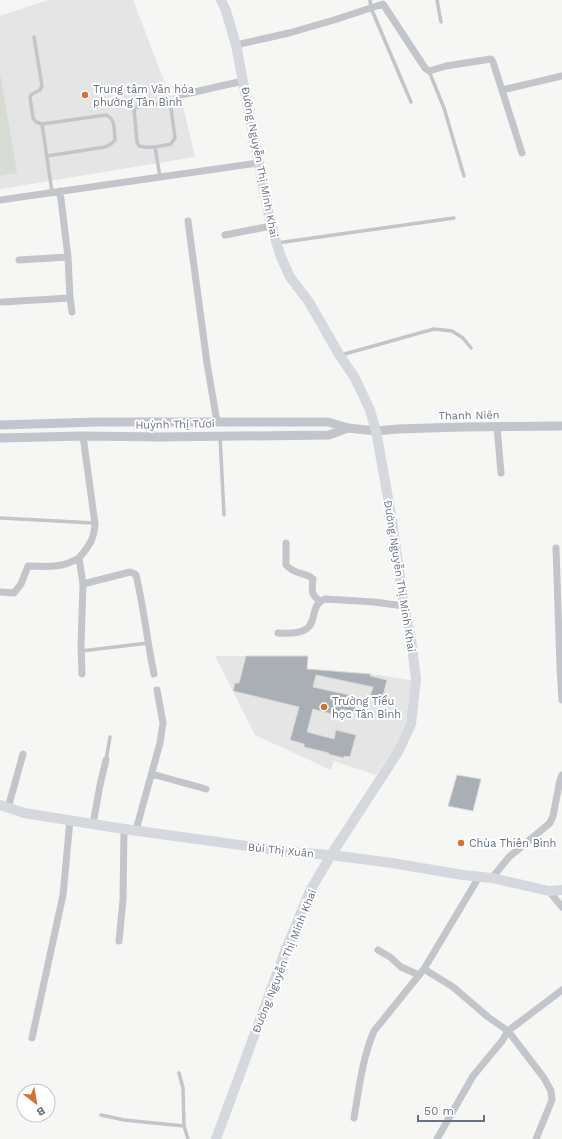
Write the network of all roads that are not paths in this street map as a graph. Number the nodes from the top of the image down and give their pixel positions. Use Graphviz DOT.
graph roads {
  1 [pos="221,0"];
  2 [pos="438,0"];
  3 [pos="386,2"];
  4 [pos="371,4"];
  5 [pos="441,22"];
  6 [pos="34,37"];
  7 [pos="236,45"];
  8 [pos="429,72"];
  9 [pos="562,76"];
  10 [pos="243,80"];
  11 [pos="502,90"];
  12 [pos="181,95"];
  13 [pos="411,102"];
  14 [pos="42,124"];
  15 [pos="155,147"];
  16 [pos="522,153"];
  17 [pos="47,156"];
  18 [pos="258,163"];
  19 [pos="464,176"];
  20 [pos="160,177"];
  21 [pos="60,191"];
  22 [pos="52,192"];
  23 [pos="0,200"];
  24 [pos="454,218"];
  25 [pos="188,221"];
  26 [pos="271,226"];
  27 [pos="225,235"];
  28 [pos="276,243"];
  29 [pos="68,257"];
  30 [pos="19,260"];
  31 [pos="70,298"];
  32 [pos="2,302"];
  33 [pos="72,312"];
  34 [pos="471,348"];
  35 [pos="340,356"];
  36 [pos="217,422"];
  37 [pos="270,422"];
  38 [pos="0,425"];
  39 [pos="562,426"];
  40 [pos="497,427"];
  41 [pos="348,428"];
  42 [pos="376,431"];
  43 [pos="220,435"];
  44 [pos="271,435"];
  45 [pos="83,436"];
  46 [pos="0,438"];
  47 [pos="501,472"];
  48 [pos="224,515"];
  49 [pos="0,518"];
  50 [pos="95,524"];
  51 [pos="286,543"];
  52 [pos="556,548"];
  53 [pos="79,558"];
  54 [pos="83,584"];
  55 [pos="0,592"];
  56 [pos="320,601"];
  57 [pos="404,606"];
  58 [pos="278,633"];
  59 [pos="148,643"];
  60 [pos="81,651"];
  61 [pos="82,674"];
  62 [pos="154,674"];
  63 [pos="157,690"];
  64 [pos="562,700"];
  65 [pos="110,737"];
  66 [pos="23,754"];
  67 [pos="106,760"];
  68 [pos="152,774"];
  69 [pos="562,775"];
  70 [pos="206,789"];
  71 [pos="4,806"];
  72 [pos="70,820"];
  73 [pos="93,824"];
  74 [pos="124,829"];
  75 [pos="136,830"];
  76 [pos="331,854"];
  77 [pos="479,877"];
  78 [pos="492,878"];
  79 [pos="562,890"];
  80 [pos="549,891"];
  81 [pos="562,906"];
  82 [pos="119,941"];
  83 [pos="378,950"];
  84 [pos="424,969"];
  85 [pos="419,975"];
  86 [pos="562,990"];
  87 [pos="508,1032"];
  88 [pos="32,1038"];
  89 [pos="179,1073"];
  90 [pos="101,1115"];
  91 [pos="354,1118"];
  92 [pos="184,1126"];
  93 [pos="188,1139"];
  94 [pos="216,1139"];
  95 [pos="437,1139"];
  96 [pos="536,1139"];
  1 -- 7 [label="main road, Đường Nguyễn Thị Minh Khai"];
  2 -- 5 [label="lane"];
  3 -- 4 [label="street"];
  3 -- 8 [label="street"];
  4 -- 7 [label="street"];
  4 -- 13 [label="lane"];
  6 -- 14 [label="lane"];
  7 -- 10 [label="main road, Đường Nguyễn Thị Minh Khai"];
  8 -- 11 [label="street"];
  8 -- 19 [label="lane"];
  9 -- 11 [label="street"];
  10 -- 12 [label="street"];
  10 -- 18 [label="main road, Đường Nguyễn Thị Minh Khai"];
  11 -- 16 [label="street"];
  14 -- 17 [label="lane"];
  14 -- 17 [label="lane"];
  15 -- 15 [label="lane"];
  15 -- 20 [label="lane"];
  17 -- 22 [label="lane"];
  18 -- 20 [label="street"];
  18 -- 26 [label="main road, Đường Nguyễn Thị Minh Khai"];
  20 -- 21 [label="street"];
  21 -- 22 [label="street"];
  21 -- 29 [label="street"];
  22 -- 23 [label="street"];
  24 -- 28 [label="lane"];
  25 -- 36 [label="street"];
  26 -- 27 [label="street"];
  26 -- 28 [label="main road, Đường Nguyễn Thị Minh Khai"];
  28 -- 35 [label="main road, Đường Nguyễn Thị Minh Khai"];
  29 -- 30 [label="street"];
  29 -- 31 [label="street"];
  31 -- 32 [label="street"];
  31 -- 33 [label="street"];
  34 -- 35 [label="lane"];
  35 -- 42 [label="main road, Đường Nguyễn Thị Minh Khai"];
  36 -- 37 [label="street, Huỳnh Thị Tươi"];
  36 -- 38 [label="street, Huỳnh Thị Tươi"];
  37 -- 41 [label="street, Huỳnh Thị Tươi"];
  37 -- 44 [label="street"];
  39 -- 40 [label="street, Thanh Niên"];
  40 -- 42 [label="street, Thanh Niên"];
  40 -- 47 [label="street"];
  41 -- 42 [label="street, Huỳnh Thị Tươi"];
  41 -- 44 [label="street, Huỳnh Thị Tươi"];
  42 -- 57 [label="main road, Đường Nguyễn Thị Minh Khai"];
  43 -- 44 [label="street, Huỳnh Thị Tươi"];
  43 -- 45 [label="street, Huỳnh Thị Tươi"];
  43 -- 48 [label="lane"];
  45 -- 46 [label="street, Huỳnh Thị Tươi"];
  45 -- 50 [label="street"];
  49 -- 50 [label="lane"];
  50 -- 53 [label="street"];
  51 -- 56 [label="street"];
  52 -- 64 [label="street"];
  53 -- 54 [label="street"];
  53 -- 55 [label="street"];
  54 -- 59 [label="street"];
  54 -- 60 [label="street"];
  56 -- 57 [label="street"];
  56 -- 58 [label="street"];
  57 -- 76 [label="main road, Đường Nguyễn Thị Minh Khai"];
  59 -- 60 [label="lane"];
  59 -- 62 [label="street"];
  60 -- 61 [label="street"];
  63 -- 68 [label="street"];
  65 -- 67 [label="lane"];
  66 -- 71 [label="street"];
  67 -- 73 [label="street"];
  68 -- 70 [label="street"];
  68 -- 75 [label="street"];
  69 -- 78 [label="street"];
  71 -- 72 [label="main road, Bùi Thị Xuân"];
  72 -- 73 [label="main road, Bùi Thị Xuân"];
  72 -- 88 [label="street"];
  73 -- 74 [label="main road, Bùi Thị Xuân"];
  74 -- 75 [label="main road, Bùi Thị Xuân"];
  74 -- 82 [label="street"];
  75 -- 76 [label="main road, Bùi Thị Xuân"];
  76 -- 77 [label="main road, Bùi Thị Xuân"];
  76 -- 94 [label="main road, Đường Nguyễn Thị Minh Khai"];
  77 -- 78 [label="main road, Bùi Thị Xuân"];
  77 -- 84 [label="street"];
  78 -- 80 [label="main road, Bùi Thị Xuân"];
  79 -- 80 [label="main road, Bùi Thị Xuân"];
  80 -- 81 [label="street"];
  83 -- 85 [label="street"];
  84 -- 85 [label="street"];
  84 -- 87 [label="street"];
  85 -- 91 [label="street"];
  86 -- 87 [label="street"];
  87 -- 95 [label="street"];
  87 -- 96 [label="street"];
  89 -- 92 [label="lane"];
  90 -- 92 [label="lane"];
  92 -- 93 [label="lane"];
}
